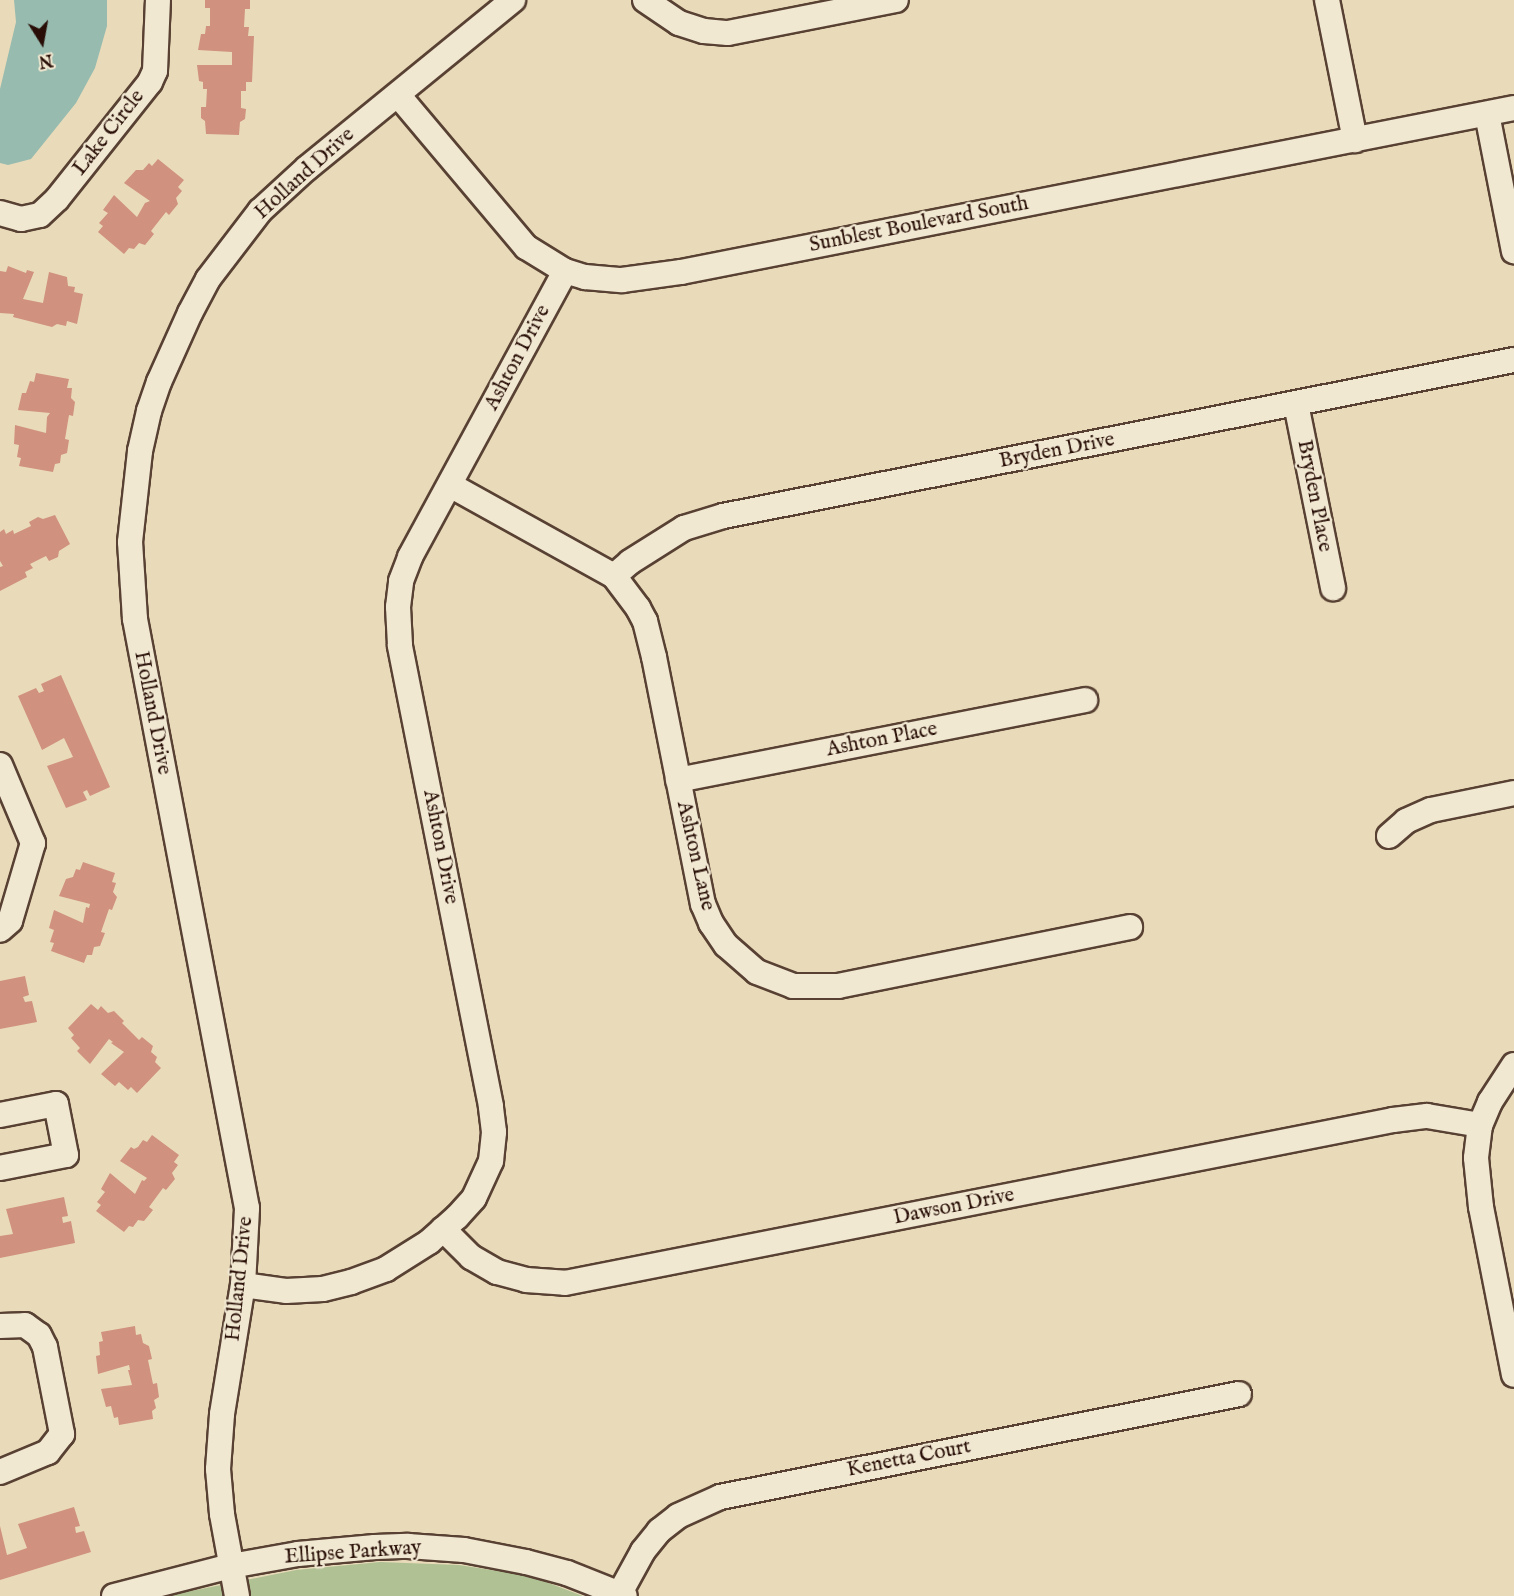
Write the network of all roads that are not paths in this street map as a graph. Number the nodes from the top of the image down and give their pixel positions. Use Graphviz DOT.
graph roads {
  1 [pos="158,0"];
  2 [pos="513,0"];
  3 [pos="645,0"];
  4 [pos="896,0"];
  5 [pos="1327,0"];
  6 [pos="398,95"];
  7 [pos="1514,108"];
  8 [pos="1487,114"];
  9 [pos="1355,140"];
  10 [pos="0,213"];
  11 [pos="1514,251"];
  12 [pos="565,271"];
  13 [pos="1514,360"];
  14 [pos="1296,404"];
  15 [pos="450,485"];
  16 [pos="614,576"];
  17 [pos="1333,588"];
  18 [pos="1085,700"];
  19 [pos="0,765"];
  20 [pos="678,780"];
  21 [pos="1514,793"];
  22 [pos="1389,836"];
  23 [pos="1130,927"];
  24 [pos="0,930"];
  25 [pos="1514,1065"];
  26 [pos="0,1115"];
  27 [pos="1480,1125"];
  28 [pos="0,1168"];
  29 [pos="443,1229"];
  30 [pos="243,1285"];
  31 [pos="0,1326"];
  32 [pos="1514,1375"];
  33 [pos="1239,1394"];
  34 [pos="0,1472"];
  35 [pos="231,1566"];
  36 [pos="622,1594"];
  37 [pos="114,1596"];
  38 [pos="237,1596"];
  1 -- 10 [label="street, Lake Circle"];
  2 -- 6 [label="street, Holland Drive"];
  3 -- 4 [label="street"];
  5 -- 9 [label="street"];
  6 -- 12 [label="street, Sunblest Boulevard South"];
  6 -- 30 [label="street, Holland Drive"];
  7 -- 8 [label="street, Sunblest Boulevard South"];
  8 -- 9 [label="street, Sunblest Boulevard South"];
  8 -- 11 [label="street"];
  9 -- 12 [label="street, Sunblest Boulevard South"];
  12 -- 15 [label="street, Ashton Drive"];
  13 -- 14 [label="street, Bryden Drive"];
  14 -- 16 [label="street, Bryden Drive"];
  14 -- 17 [label="street, Bryden Place"];
  15 -- 16 [label="street, Ashton Lane"];
  15 -- 29 [label="street, Ashton Drive"];
  16 -- 20 [label="street, Ashton Lane"];
  18 -- 20 [label="street, Ashton Place"];
  19 -- 24 [label="street"];
  20 -- 23 [label="street, Ashton Lane"];
  21 -- 22 [label="street"];
  25 -- 27 [label="street"];
  26 -- 28 [label="street"];
  27 -- 29 [label="street, Dawson Drive"];
  27 -- 32 [label="street"];
  29 -- 30 [label="street, Ashton Drive"];
  30 -- 35 [label="street, Holland Drive"];
  31 -- 34 [label="street"];
  33 -- 36 [label="street, Kenetta Court"];
  35 -- 36 [label="street, Ellipse Parkway"];
  35 -- 37 [label="street, Ellipse Parkway"];
  35 -- 38 [label="street, Holland Drive"];
}
